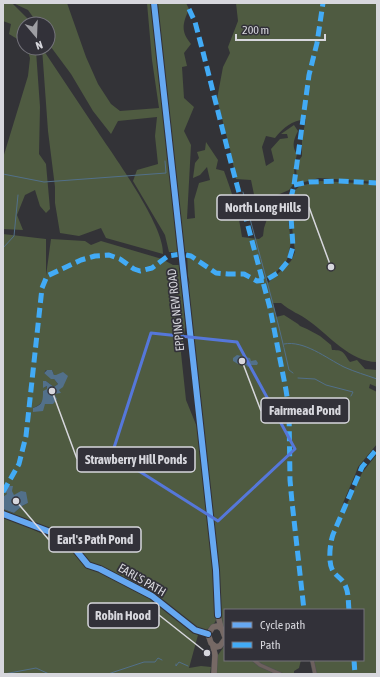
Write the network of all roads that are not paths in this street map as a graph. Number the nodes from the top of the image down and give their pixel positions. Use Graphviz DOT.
graph roads {
  1 [pos="154,3"];
  2 [pos="3,514"];
  3 [pos="218,615"];
  4 [pos="214,626"];
  5 [pos="221,628"];
  6 [pos="208,634"];
  7 [pos="224,639"];
  8 [pos="213,646"];
  9 [pos="215,655"];
  10 [pos="255,661"];
  11 [pos="312,661"];
  12 [pos="214,674"];
  13 [pos="280,674"];
  14 [pos="314,674"];
  1 -- 3 [label="main road, EPPING NEW ROAD"];
  2 -- 6 [label="street, EARL'S PATH"];
  3 -- 4 [label="main road, EPPING NEW ROAD"];
  3 -- 5 [label="main road, EPPING NEW ROAD"];
  4 -- 5 [label="main road"];
  4 -- 6 [label="main road"];
  5 -- 7 [label="main road"];
  6 -- 8 [label="main road"];
  7 -- 8 [label="main road"];
  7 -- 9 [label="main road"];
  8 -- 9 [label="main road"];
  9 -- 12 [label="main road"];
  10 -- 13 [label="street"];
  11 -- 14 [label="street"];
}
